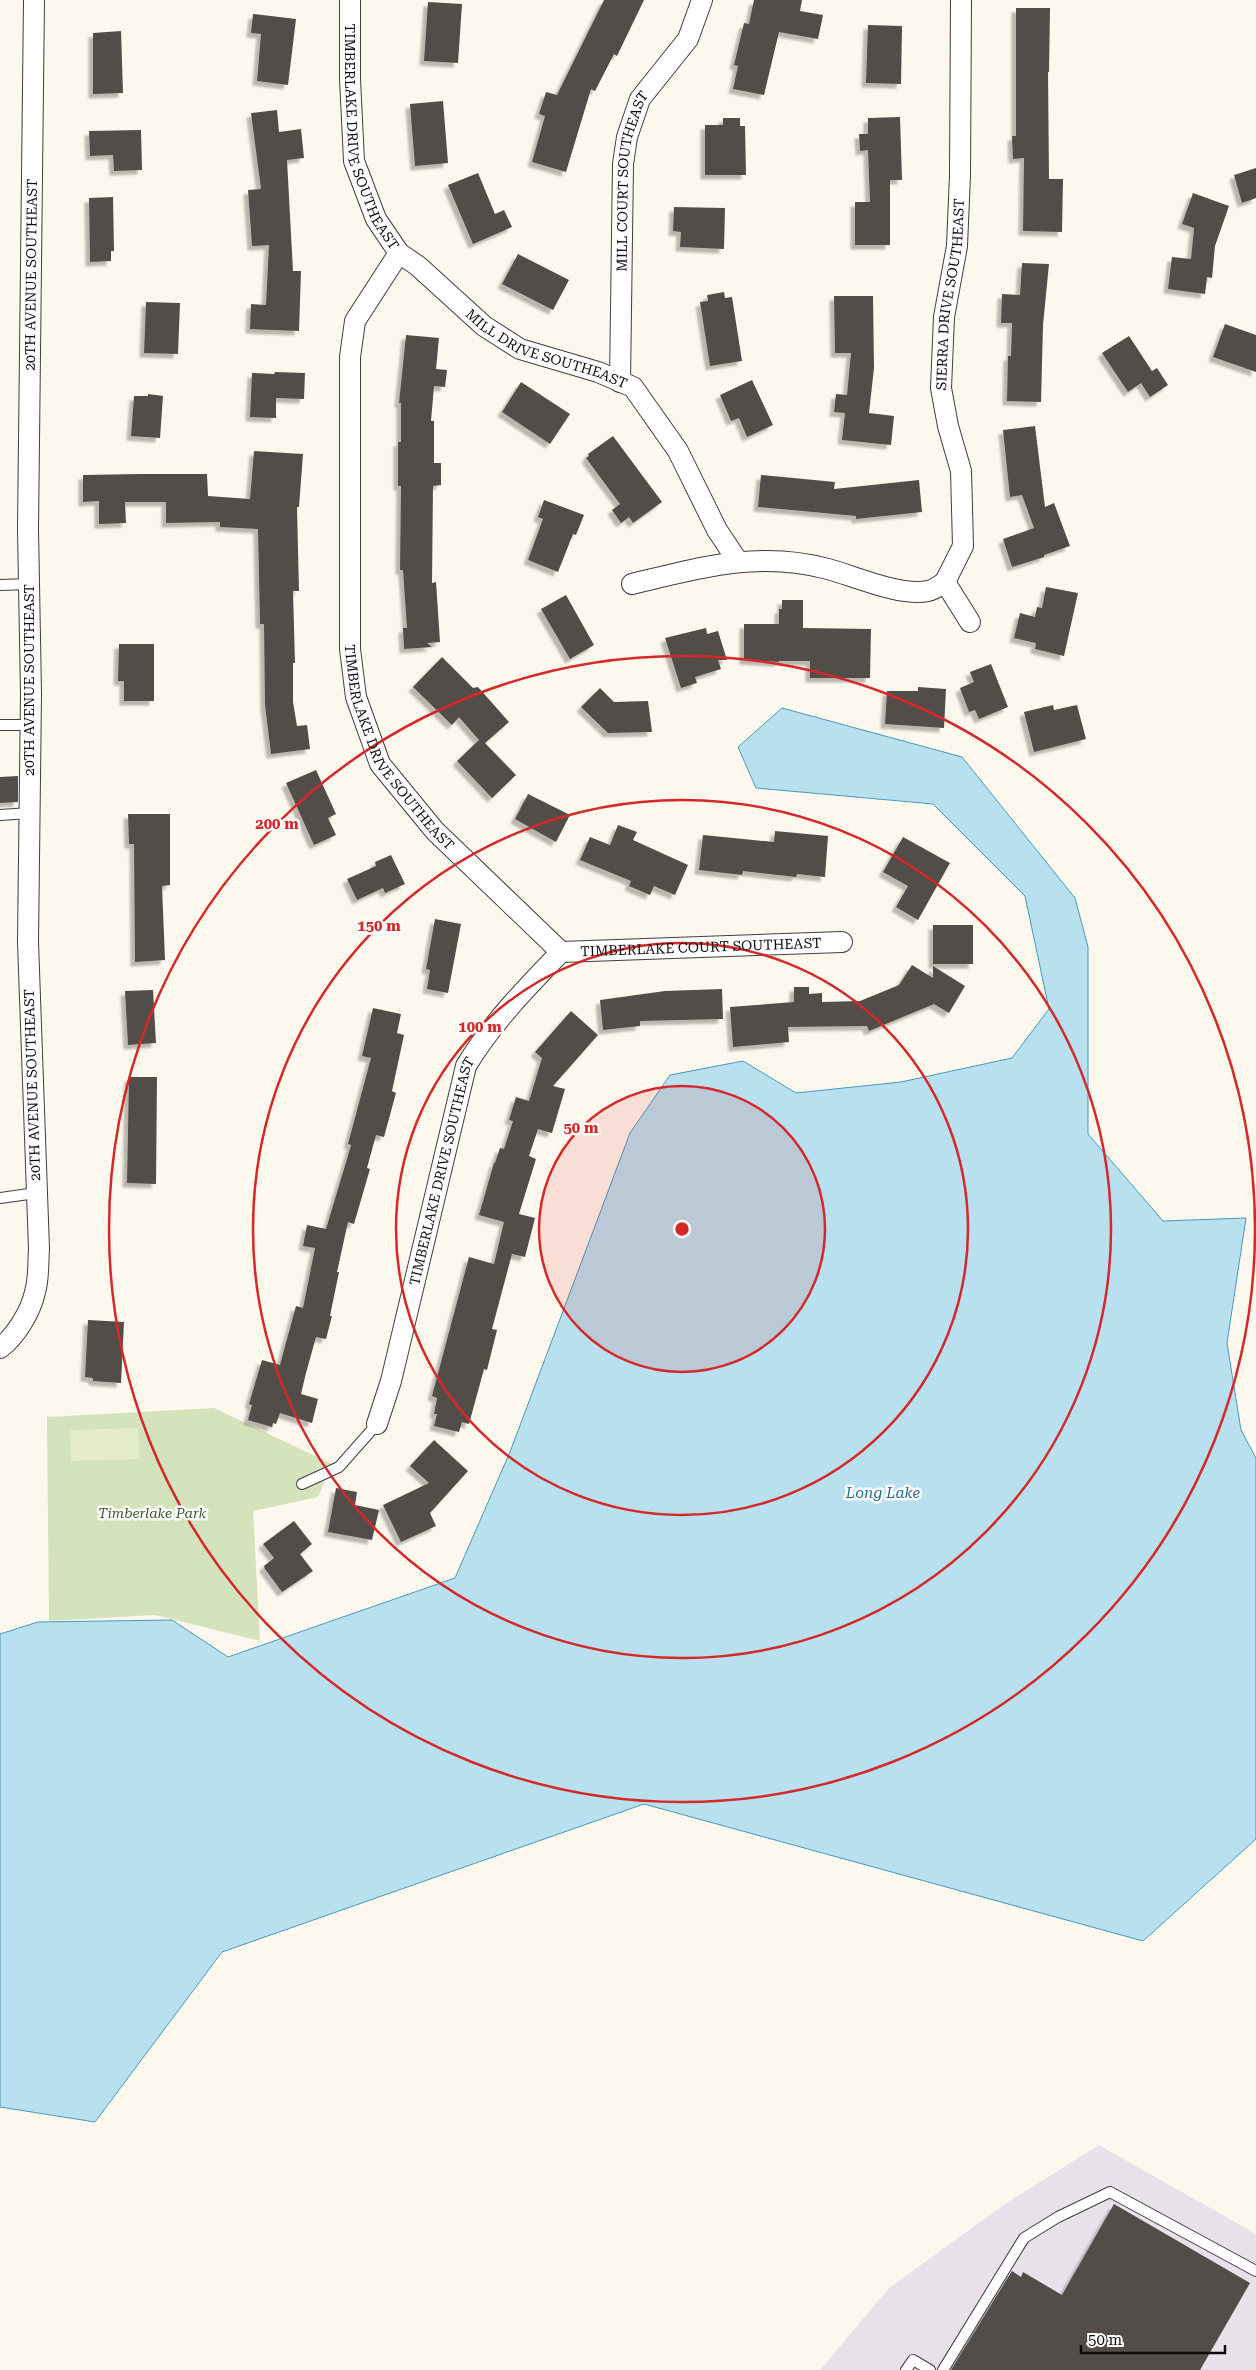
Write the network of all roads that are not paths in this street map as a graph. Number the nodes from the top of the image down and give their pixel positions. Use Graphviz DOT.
graph roads {
  1 [pos="34,0"];
  2 [pos="350,0"];
  3 [pos="702,0"];
  4 [pos="961,0"];
  5 [pos="399,253"];
  6 [pos="620,382"];
  7 [pos="737,560"];
  8 [pos="945,582"];
  9 [pos="29,584"];
  10 [pos="632,584"];
  11 [pos="0,585"];
  12 [pos="970,622"];
  13 [pos="0,725"];
  14 [pos="31,725"];
  15 [pos="30,813"];
  16 [pos="0,815"];
  17 [pos="842,942"];
  18 [pos="561,952"];
  19 [pos="36,1193"];
  20 [pos="0,1198"];
  21 [pos="0,1348"];
  22 [pos="377,1424"];
  23 [pos="302,1484"];
  24 [pos="1256,2271"];
  25 [pos="906,2370"];
  26 [pos="930,2370"];
  27 [pos="943,2370"];
  1 -- 9 [label="street, 20TH AVENUE SOUTHEAST"];
  2 -- 5 [label="street, TIMBERLAKE DRIVE SOUTHEAST"];
  3 -- 6 [label="street, MILL COURT SOUTHEAST"];
  4 -- 8 [label="street, SIERRA DRIVE SOUTHEAST"];
  5 -- 6 [label="street, MILL DRIVE SOUTHEAST"];
  5 -- 18 [label="street, TIMBERLAKE DRIVE SOUTHEAST"];
  6 -- 7 [label="street, MILL DRIVE SOUTHEAST"];
  7 -- 8 [label="street"];
  7 -- 10 [label="street"];
  8 -- 12 [label="street"];
  9 -- 11 [label="lane"];
  9 -- 14 [label="street, 20TH AVENUE SOUTHEAST"];
  13 -- 14 [label="lane"];
  14 -- 15 [label="street, 20TH AVENUE SOUTHEAST"];
  15 -- 16 [label="lane"];
  15 -- 19 [label="street, 20TH AVENUE SOUTHEAST"];
  17 -- 18 [label="street, TIMBERLAKE COURT SOUTHEAST"];
  18 -- 22 [label="street, TIMBERLAKE DRIVE SOUTHEAST"];
  19 -- 20 [label="lane"];
  19 -- 21 [label="street, 20TH AVENUE SOUTHEAST"];
  22 -- 23 [label="lane"];
  24 -- 27 [label="lane"];
  25 -- 26 [label="lane"];
}
